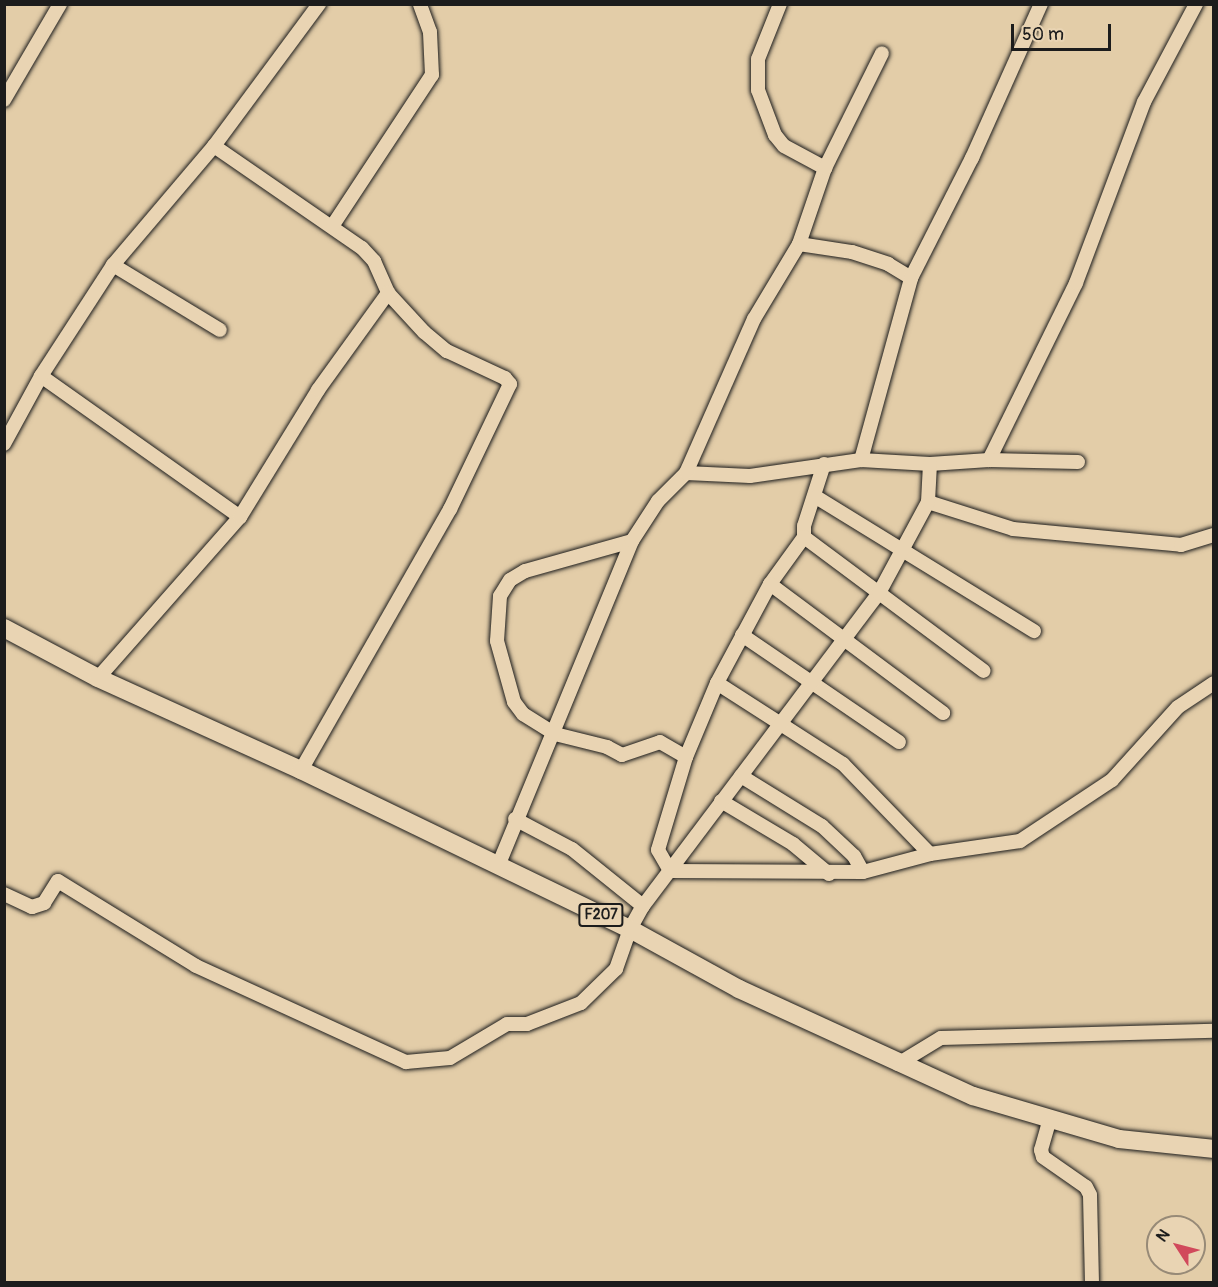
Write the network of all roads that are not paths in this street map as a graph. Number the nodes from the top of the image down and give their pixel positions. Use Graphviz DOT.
graph roads {
  1 [pos="60,4"];
  2 [pos="319,4"];
  3 [pos="420,4"];
  4 [pos="780,4"];
  5 [pos="1041,4"];
  6 [pos="1196,4"];
  7 [pos="882,53"];
  8 [pos="4,100"];
  9 [pos="214,146"];
  10 [pos="825,168"];
  11 [pos="333,225"];
  12 [pos="799,244"];
  13 [pos="113,265"];
  14 [pos="911,278"];
  15 [pos="388,293"];
  16 [pos="220,330"];
  17 [pos="41,376"];
  18 [pos="4,444"];
  19 [pos="861,460"];
  20 [pos="989,460"];
  21 [pos="1078,462"];
  22 [pos="824,464"];
  23 [pos="930,464"];
  24 [pos="686,473"];
  25 [pos="816,497"];
  26 [pos="927,501"];
  27 [pos="240,517"];
  28 [pos="1214,535"];
  29 [pos="804,537"];
  30 [pos="632,541"];
  31 [pos="903,549"];
  32 [pos="770,584"];
  33 [pos="879,593"];
  34 [pos="4,628"];
  35 [pos="1034,631"];
  36 [pos="742,635"];
  37 [pos="842,639"];
  38 [pos="984,671"];
  39 [pos="98,678"];
  40 [pos="812,680"];
  41 [pos="717,683"];
  42 [pos="1214,683"];
  43 [pos="943,713"];
  44 [pos="779,722"];
  45 [pos="555,734"];
  46 [pos="899,742"];
  47 [pos="686,757"];
  48 [pos="301,770"];
  49 [pos="741,776"];
  50 [pos="721,801"];
  51 [pos="516,819"];
  52 [pos="930,854"];
  53 [pos="498,866"];
  54 [pos="670,872"];
  55 [pos="863,872"];
  56 [pos="829,874"];
  57 [pos="4,894"];
  58 [pos="643,906"];
  59 [pos="630,929"];
  60 [pos="1214,1031"];
  61 [pos="898,1064"];
  62 [pos="1049,1122"];
  63 [pos="1214,1149"];
  64 [pos="1092,1282"];
  1 -- 8 [label="street"];
  2 -- 9 [label="street"];
  3 -- 11 [label="street"];
  4 -- 10 [label="street"];
  5 -- 14 [label="street"];
  6 -- 20 [label="street"];
  7 -- 10 [label="street"];
  9 -- 11 [label="street"];
  9 -- 13 [label="street"];
  10 -- 12 [label="street"];
  11 -- 15 [label="street"];
  12 -- 14 [label="street"];
  12 -- 24 [label="street"];
  13 -- 16 [label="street"];
  13 -- 17 [label="street"];
  14 -- 19 [label="street"];
  15 -- 27 [label="street"];
  15 -- 48 [label="street"];
  17 -- 18 [label="street"];
  17 -- 27 [label="street"];
  19 -- 22 [label="street"];
  19 -- 23 [label="street"];
  20 -- 21 [label="street"];
  20 -- 23 [label="street"];
  22 -- 24 [label="street"];
  22 -- 25 [label="street"];
  23 -- 26 [label="street"];
  24 -- 30 [label="street"];
  25 -- 29 [label="street"];
  25 -- 31 [label="street"];
  26 -- 28 [label="street"];
  26 -- 31 [label="street"];
  27 -- 39 [label="street"];
  29 -- 32 [label="street"];
  29 -- 33 [label="street"];
  30 -- 45 [label="street"];
  30 -- 45 [label="street"];
  31 -- 33 [label="street"];
  31 -- 35 [label="street"];
  32 -- 36 [label="street"];
  32 -- 37 [label="street"];
  33 -- 37 [label="street"];
  33 -- 38 [label="street"];
  34 -- 39 [label="main road, F207"];
  36 -- 40 [label="street"];
  36 -- 41 [label="street"];
  37 -- 40 [label="street"];
  37 -- 43 [label="street"];
  39 -- 48 [label="main road, F207"];
  40 -- 44 [label="street"];
  40 -- 46 [label="street"];
  41 -- 44 [label="street"];
  41 -- 47 [label="street"];
  42 -- 52 [label="street"];
  44 -- 49 [label="street"];
  44 -- 52 [label="street"];
  45 -- 47 [label="street"];
  45 -- 51 [label="street"];
  47 -- 54 [label="street"];
  48 -- 53 [label="main road, F207"];
  49 -- 50 [label="street"];
  49 -- 55 [label="street"];
  50 -- 54 [label="street"];
  50 -- 56 [label="street"];
  51 -- 53 [label="street"];
  51 -- 58 [label="street"];
  52 -- 55 [label="street"];
  53 -- 59 [label="main road, F207"];
  54 -- 56 [label="street"];
  54 -- 58 [label="street"];
  55 -- 56 [label="street"];
  57 -- 59 [label="street"];
  58 -- 59 [label="street"];
  59 -- 61 [label="main road, F207"];
  60 -- 61 [label="street"];
  61 -- 62 [label="main road, F207"];
  62 -- 63 [label="main road, F207"];
  62 -- 64 [label="street"];
}
